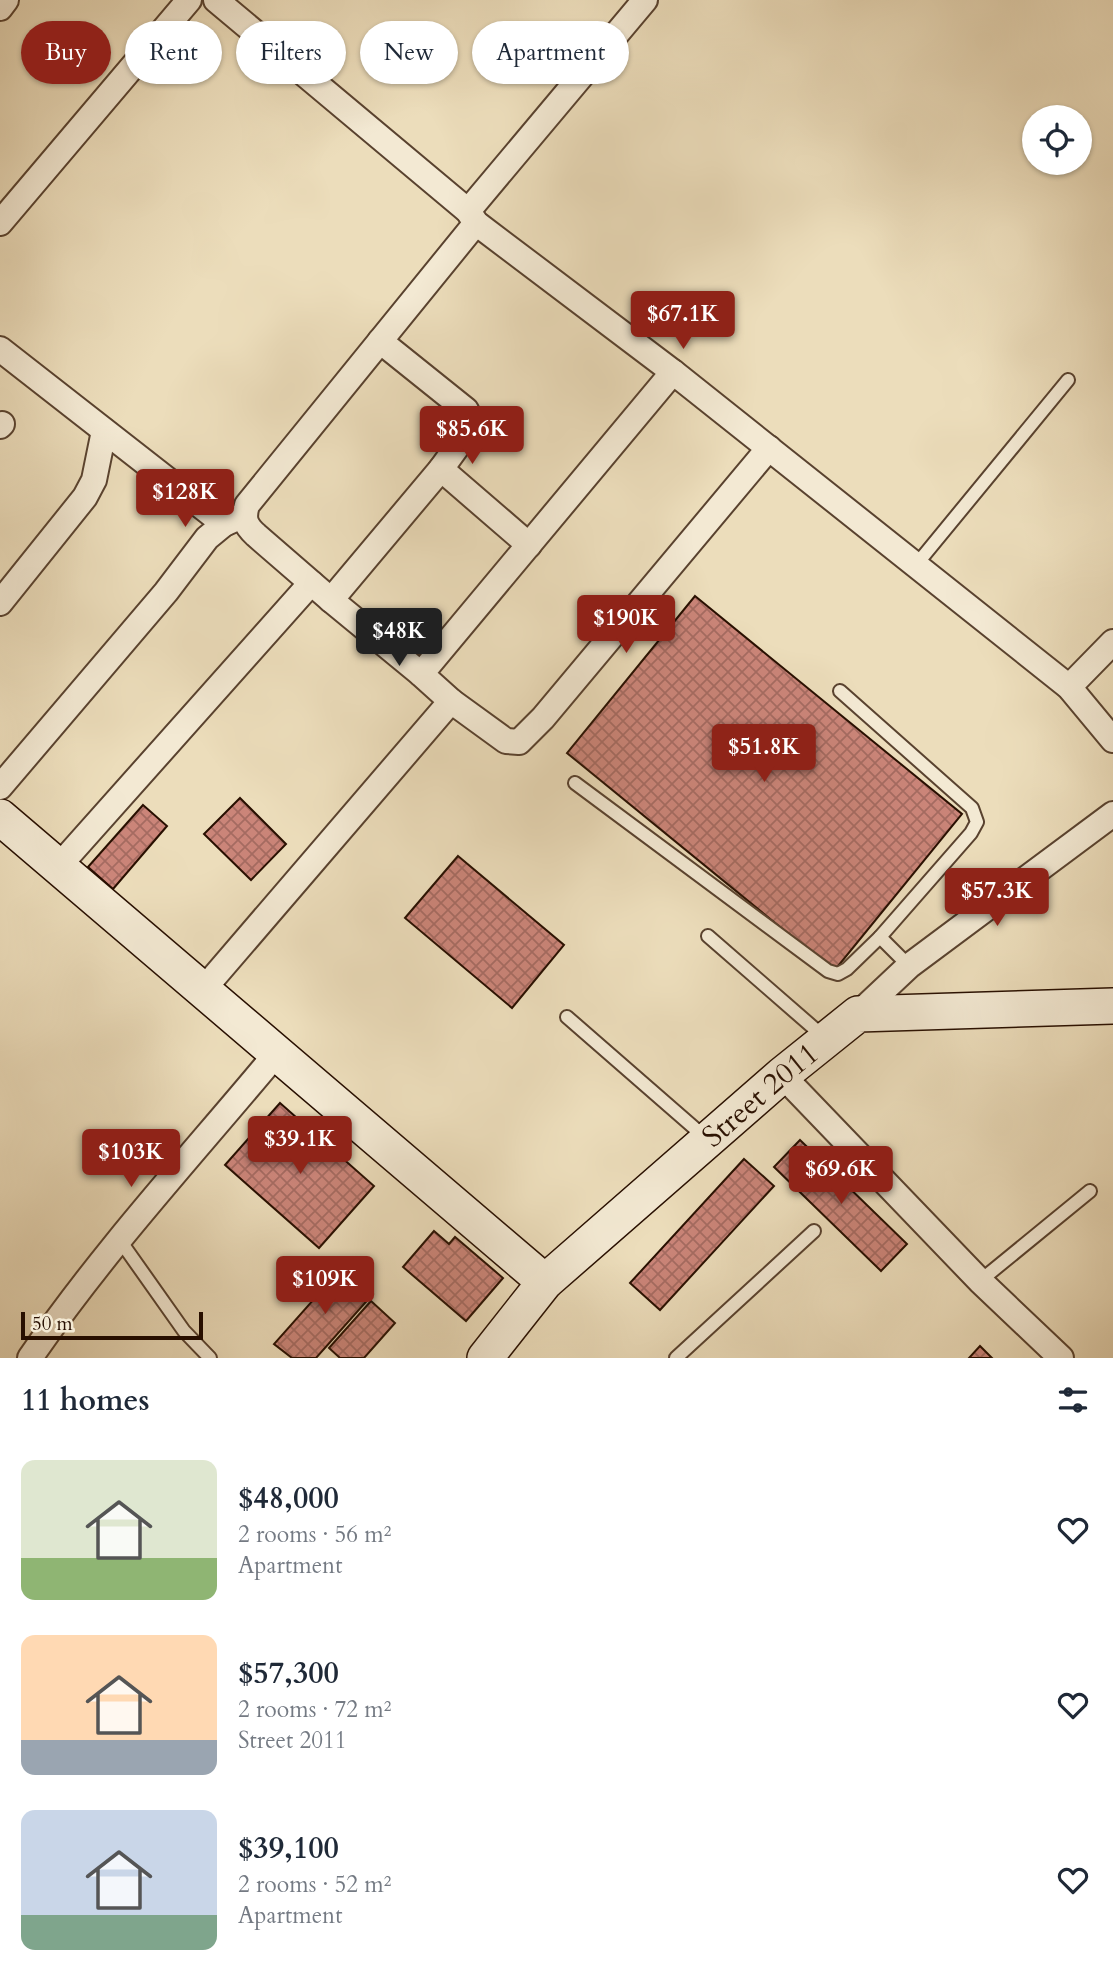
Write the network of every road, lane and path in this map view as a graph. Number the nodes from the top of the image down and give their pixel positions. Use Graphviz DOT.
graph roads {
  1 [pos="6,0"];
  2 [pos="189,0"];
  3 [pos="216,0"];
  4 [pos="645,0"];
  5 [pos="0,8"];
  6 [pos="472,217"];
  7 [pos="0,223"];
  8 [pos="380,341"];
  9 [pos="0,349"];
  10 [pos="673,372"];
  11 [pos="1068,380"];
  12 [pos="104,431"];
  13 [pos="769,448"];
  14 [pos="441,470"];
  15 [pos="234,520"];
  16 [pos="530,545"];
  17 [pos="916,565"];
  18 [pos="311,583"];
  19 [pos="331,600"];
  20 [pos="0,603"];
  21 [pos="1113,642"];
  22 [pos="421,674"];
  23 [pos="1069,687"];
  24 [pos="840,691"];
  25 [pos="451,701"];
  26 [pos="1113,740"];
  27 [pos="575,783"];
  28 [pos="0,787"];
  29 [pos="1113,814"];
  30 [pos="0,817"];
  31 [pos="58,867"];
  32 [pos="708,936"];
  33 [pos="880,937"];
  34 [pos="909,966"];
  35 [pos="202,991"];
  36 [pos="1113,1006"];
  37 [pos="858,1014"];
  38 [pos="568,1017"];
  39 [pos="826,1039"];
  40 [pos="276,1054"];
  41 [pos="782,1076"];
  42 [pos="708,1140"];
  43 [pos="1090,1191"];
  44 [pos="814,1231"];
  45 [pos="119,1239"];
  46 [pos="980,1281"];
  47 [pos="545,1282"];
  48 [pos="490,1356"];
  49 [pos="30,1358"];
  50 [pos="210,1358"];
  51 [pos="676,1358"];
  52 [pos="1061,1358"];
  1 -- 5 [label="street"];
  2 -- 7 [label="street"];
  3 -- 6 [label="street"];
  4 -- 6 [label="street"];
  6 -- 8 [label="street"];
  6 -- 10 [label="street"];
  8 -- 14 [label="street"];
  8 -- 15 [label="street"];
  9 -- 12 [label="street"];
  10 -- 13 [label="street"];
  10 -- 16 [label="street"];
  11 -- 17 [label="lane"];
  12 -- 15 [label="street"];
  12 -- 20 [label="street"];
  13 -- 17 [label="street"];
  13 -- 25 [label="street"];
  14 -- 16 [label="street"];
  14 -- 19 [label="street"];
  15 -- 18 [label="street"];
  15 -- 28 [label="street"];
  16 -- 22 [label="street"];
  17 -- 23 [label="street"];
  18 -- 19 [label="street"];
  18 -- 31 [label="street"];
  19 -- 22 [label="street"];
  21 -- 23 [label="street"];
  22 -- 25 [label="street"];
  23 -- 26 [label="street"];
  24 -- 33 [label="lane"];
  25 -- 35 [label="street"];
  27 -- 33 [label="lane"];
  29 -- 34 [label="street"];
  30 -- 31 [label="main road"];
  31 -- 35 [label="main road"];
  32 -- 39 [label="lane"];
  33 -- 34 [label="lane"];
  34 -- 37 [label="street"];
  35 -- 40 [label="main road"];
  36 -- 37 [label="main road"];
  37 -- 39 [label="main road, Street 2011"];
  38 -- 42 [label="lane"];
  39 -- 41 [label="main road, Street 2011"];
  40 -- 45 [label="street"];
  40 -- 47 [label="main road"];
  41 -- 42 [label="main road, Street 2011"];
  41 -- 46 [label="street"];
  42 -- 47 [label="main road, Street 2011"];
  43 -- 46 [label="lane"];
  44 -- 51 [label="lane"];
  45 -- 49 [label="street"];
  45 -- 50 [label="lane"];
  46 -- 52 [label="street"];
  47 -- 48 [label="main road, Street 2011"];
}
